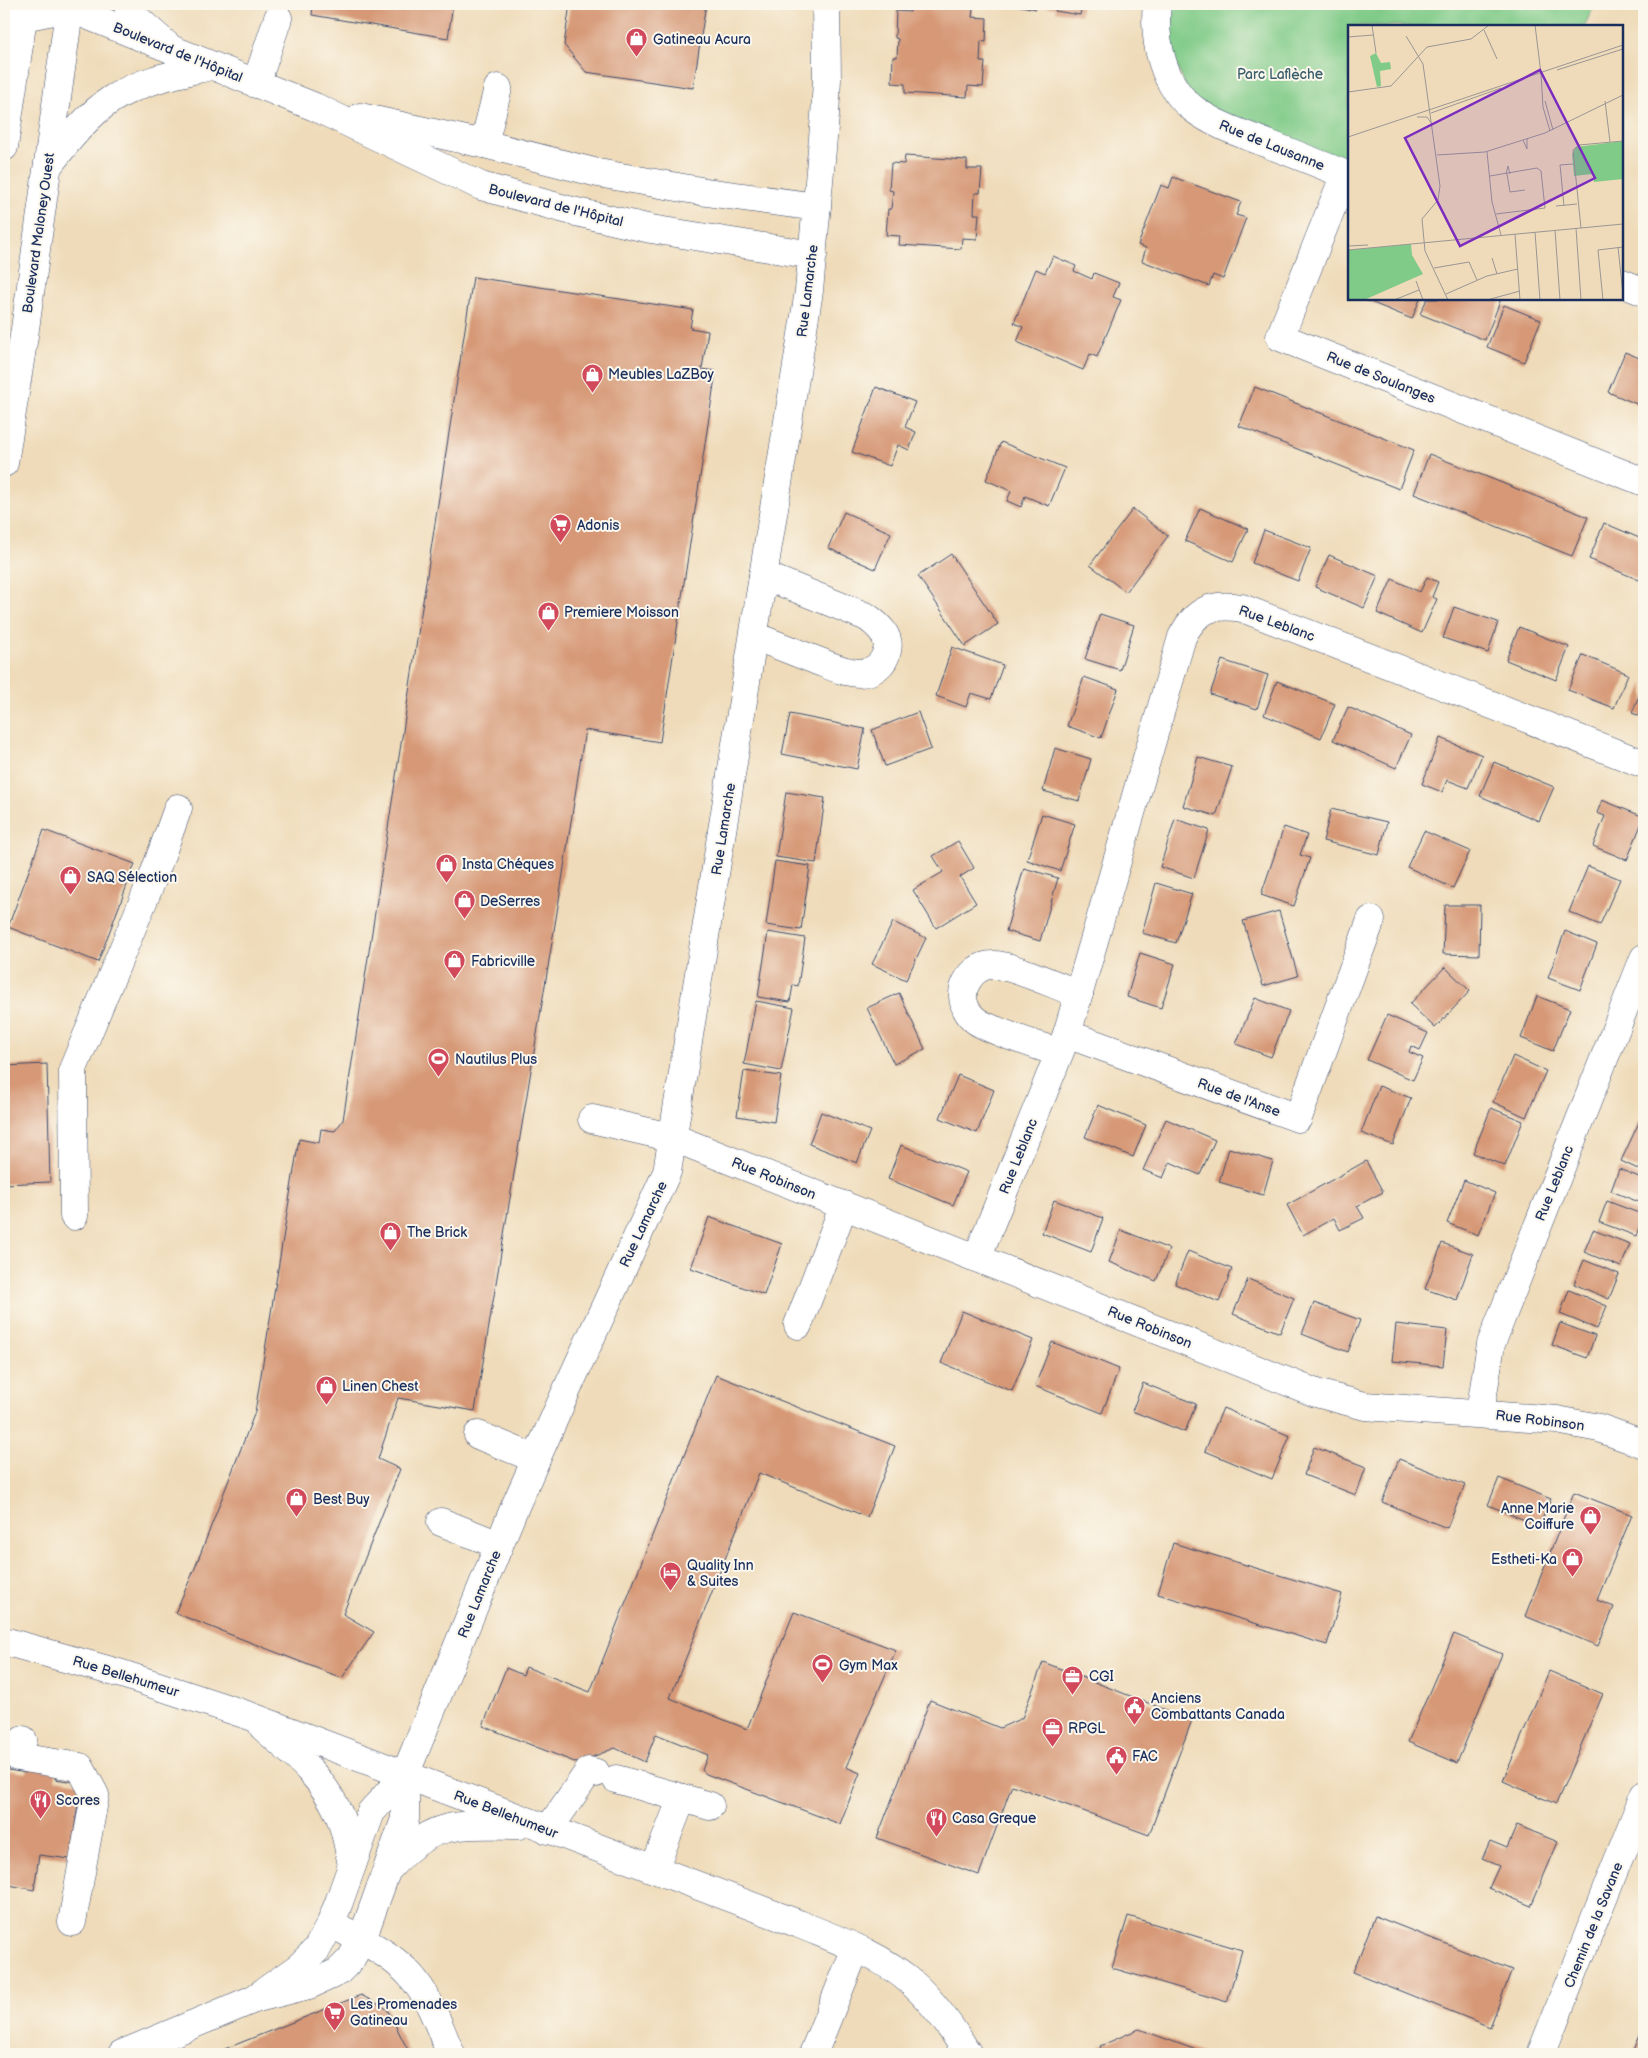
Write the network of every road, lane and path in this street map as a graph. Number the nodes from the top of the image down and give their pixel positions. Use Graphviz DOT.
graph roads {
  1 [pos="127,4"];
  2 [pos="826,4"];
  3 [pos="1157,4"];
  4 [pos="67,5"];
  5 [pos="17,10"];
  6 [pos="278,18"];
  7 [pos="170,48"];
  8 [pos="211,66"];
  9 [pos="256,84"];
  10 [pos="498,88"];
  11 [pos="315,107"];
  12 [pos="484,144"];
  13 [pos="4,148"];
  14 [pos="48,166"];
  15 [pos="1347,175"];
  16 [pos="817,207"];
  17 [pos="813,255"];
  18 [pos="1623,283"];
  19 [pos="1644,292"];
  20 [pos="4,463"];
  21 [pos="1644,482"];
  22 [pos="763,576"];
  23 [pos="754,636"];
  24 [pos="1644,764"];
  25 [pos="178,808"];
  26 [pos="1371,920"];
  27 [pos="1644,958"];
  28 [pos="1079,994"];
  29 [pos="1063,1044"];
  30 [pos="592,1119"];
  31 [pos="674,1138"];
  32 [pos="844,1205"];
  33 [pos="74,1216"];
  34 [pos="977,1258"];
  35 [pos="798,1325"];
  36 [pos="1480,1413"];
  37 [pos="478,1435"];
  38 [pos="1644,1444"];
  39 [pos="536,1459"];
  40 [pos="441,1522"];
  41 [pos="499,1545"];
  42 [pos="4,1640"];
  43 [pos="250,1716"];
  44 [pos="23,1740"];
  45 [pos="405,1775"];
  46 [pos="1644,1795"];
  47 [pos="682,1798"];
  48 [pos="710,1806"];
  49 [pos="543,1828"];
  50 [pos="352,1866"];
  51 [pos="654,1869"];
  52 [pos="384,1874"];
  53 [pos="72,1922"];
  54 [pos="331,1923"];
  55 [pos="362,1939"];
  56 [pos="856,1948"];
  57 [pos="254,1999"];
  58 [pos="122,2054"];
  59 [pos="451,2054"];
  60 [pos="813,2054"];
  61 [pos="968,2054"];
  62 [pos="1541,2054"];
  1 -- 7 [label="street"];
  2 -- 16 [label="street, Rue Lamarche"];
  3 -- 15 [label="street, Rue de Lausanne"];
  4 -- 5 [label="street"];
  4 -- 7 [label="street, Boulevard de l'Hôpital"];
  4 -- 14 [label="street, Boulevard Maloney Ouest"];
  5 -- 13 [label="street"];
  6 -- 9 [label="street"];
  7 -- 8 [label="street, Boulevard de l'Hôpital"];
  8 -- 9 [label="street, Boulevard de l'Hôpital"];
  8 -- 14 [label="street"];
  9 -- 11 [label="street, Boulevard de l'Hôpital"];
  10 -- 12 [label="street"];
  11 -- 12 [label="street, Boulevard de l'Hôpital"];
  11 -- 17 [label="street, Boulevard de l'Hôpital"];
  12 -- 16 [label="street, Boulevard de l'Hôpital"];
  14 -- 20 [label="street, Boulevard Maloney Ouest"];
  15 -- 21 [label="street, Rue de Soulanges"];
  16 -- 17 [label="street, Rue Lamarche"];
  17 -- 22 [label="street, Rue Lamarche"];
  18 -- 19 [label="street"];
  22 -- 23 [label="street, Rue Lamarche"];
  22 -- 23 [label="street"];
  23 -- 31 [label="street, Rue Lamarche"];
  24 -- 28 [label="street, Rue Leblanc"];
  25 -- 33 [label="street"];
  26 -- 29 [label="street, Rue de l'Anse"];
  27 -- 36 [label="street, Rue Leblanc"];
  28 -- 29 [label="street, Rue Leblanc"];
  28 -- 29 [label="street"];
  29 -- 34 [label="street, Rue Leblanc"];
  30 -- 31 [label="street, Rue Robinson"];
  31 -- 32 [label="street, Rue Robinson"];
  31 -- 39 [label="street, Rue Lamarche"];
  32 -- 34 [label="street, Rue Robinson"];
  32 -- 35 [label="street"];
  34 -- 36 [label="street, Rue Robinson"];
  36 -- 38 [label="street, Rue Robinson"];
  37 -- 39 [label="street"];
  39 -- 41 [label="street, Rue Lamarche"];
  40 -- 41 [label="street"];
  41 -- 45 [label="street, Rue Lamarche"];
  42 -- 43 [label="street, Rue Bellehumeur"];
  43 -- 45 [label="street, Rue Bellehumeur"];
  43 -- 50 [label="street"];
  44 -- 53 [label="street"];
  45 -- 49 [label="street, Rue Bellehumeur"];
  45 -- 50 [label="street"];
  45 -- 52 [label="street"];
  46 -- 62 [label="street, Chemin de la Savane"];
  47 -- 48 [label="street"];
  47 -- 49 [label="street"];
  47 -- 51 [label="street"];
  49 -- 51 [label="street, Rue Bellehumeur"];
  49 -- 52 [label="street"];
  50 -- 54 [label="street"];
  51 -- 56 [label="street, Rue Bellehumeur"];
  52 -- 55 [label="street"];
  54 -- 55 [label="street"];
  54 -- 57 [label="street"];
  55 -- 57 [label="street"];
  55 -- 59 [label="street"];
  56 -- 60 [label="street"];
  56 -- 61 [label="street, Rue Bellehumeur"];
  57 -- 58 [label="street"];
}
